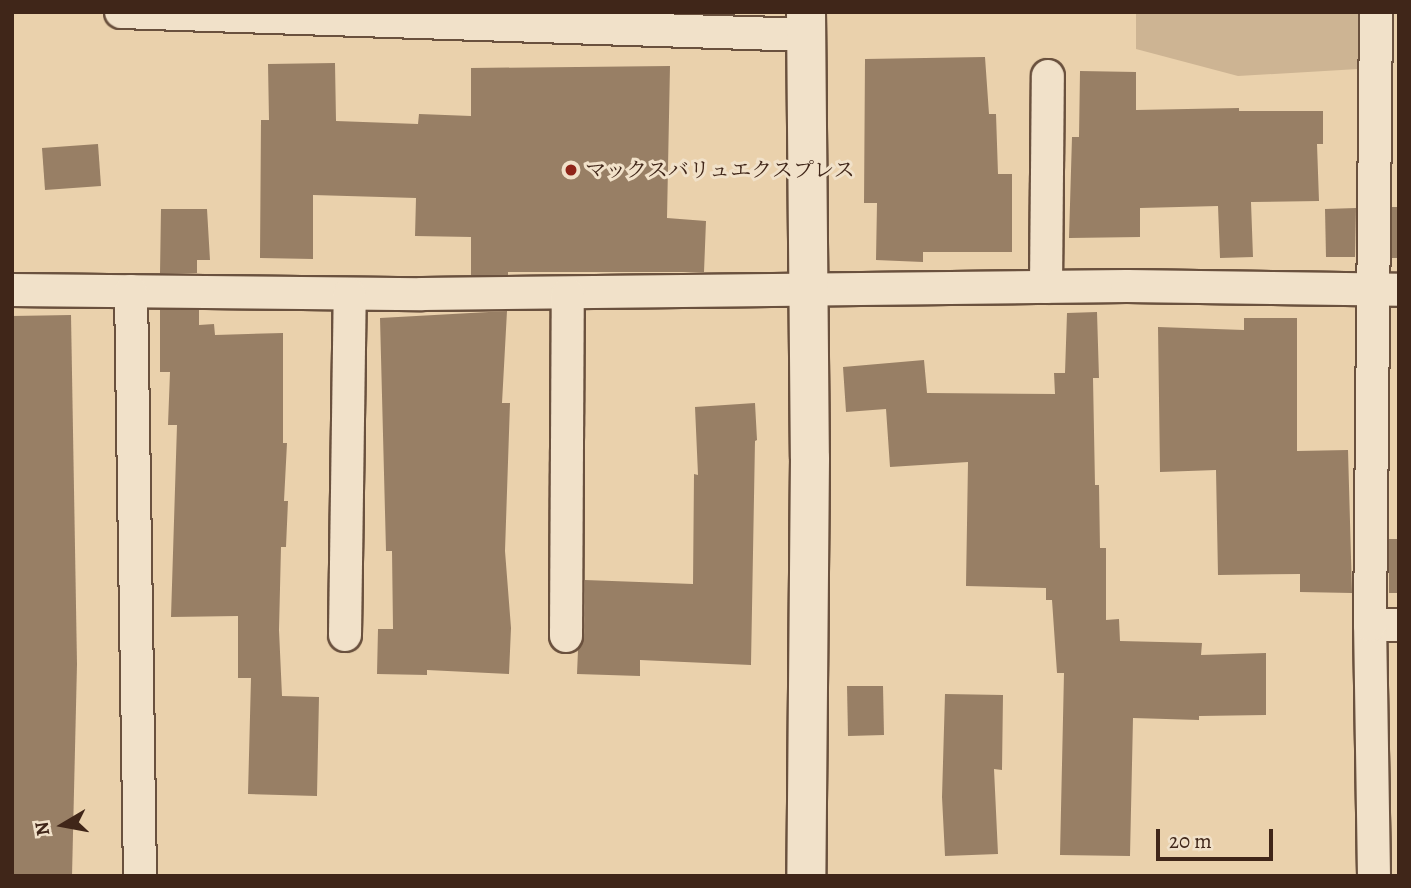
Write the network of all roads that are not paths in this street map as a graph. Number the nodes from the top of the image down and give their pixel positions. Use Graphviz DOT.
graph roads {
  1 [pos="121,12"];
  2 [pos="1376,12"];
  3 [pos="352,15"];
  4 [pos="807,24"];
  5 [pos="1048,76"];
  6 [pos="1046,287"];
  7 [pos="12,290"];
  8 [pos="1386,290"];
  9 [pos="131,291"];
  10 [pos="809,291"];
  11 [pos="350,294"];
  12 [pos="568,294"];
  13 [pos="1384,625"];
  14 [pos="345,635"];
  15 [pos="566,636"];
  16 [pos="140,876"];
  17 [pos="806,876"];
  18 [pos="1374,876"];
  1 -- 3 [label="street"];
  2 -- 8 [label="street"];
  3 -- 4 [label="street"];
  4 -- 10 [label="street"];
  5 -- 6 [label="street"];
  6 -- 8 [label="street"];
  6 -- 10 [label="street"];
  7 -- 9 [label="street"];
  8 -- 13 [label="street"];
  9 -- 11 [label="street"];
  9 -- 16 [label="street"];
  10 -- 12 [label="street"];
  10 -- 17 [label="street"];
  11 -- 12 [label="street"];
  11 -- 14 [label="street"];
  12 -- 15 [label="street"];
  13 -- 18 [label="street"];
}
